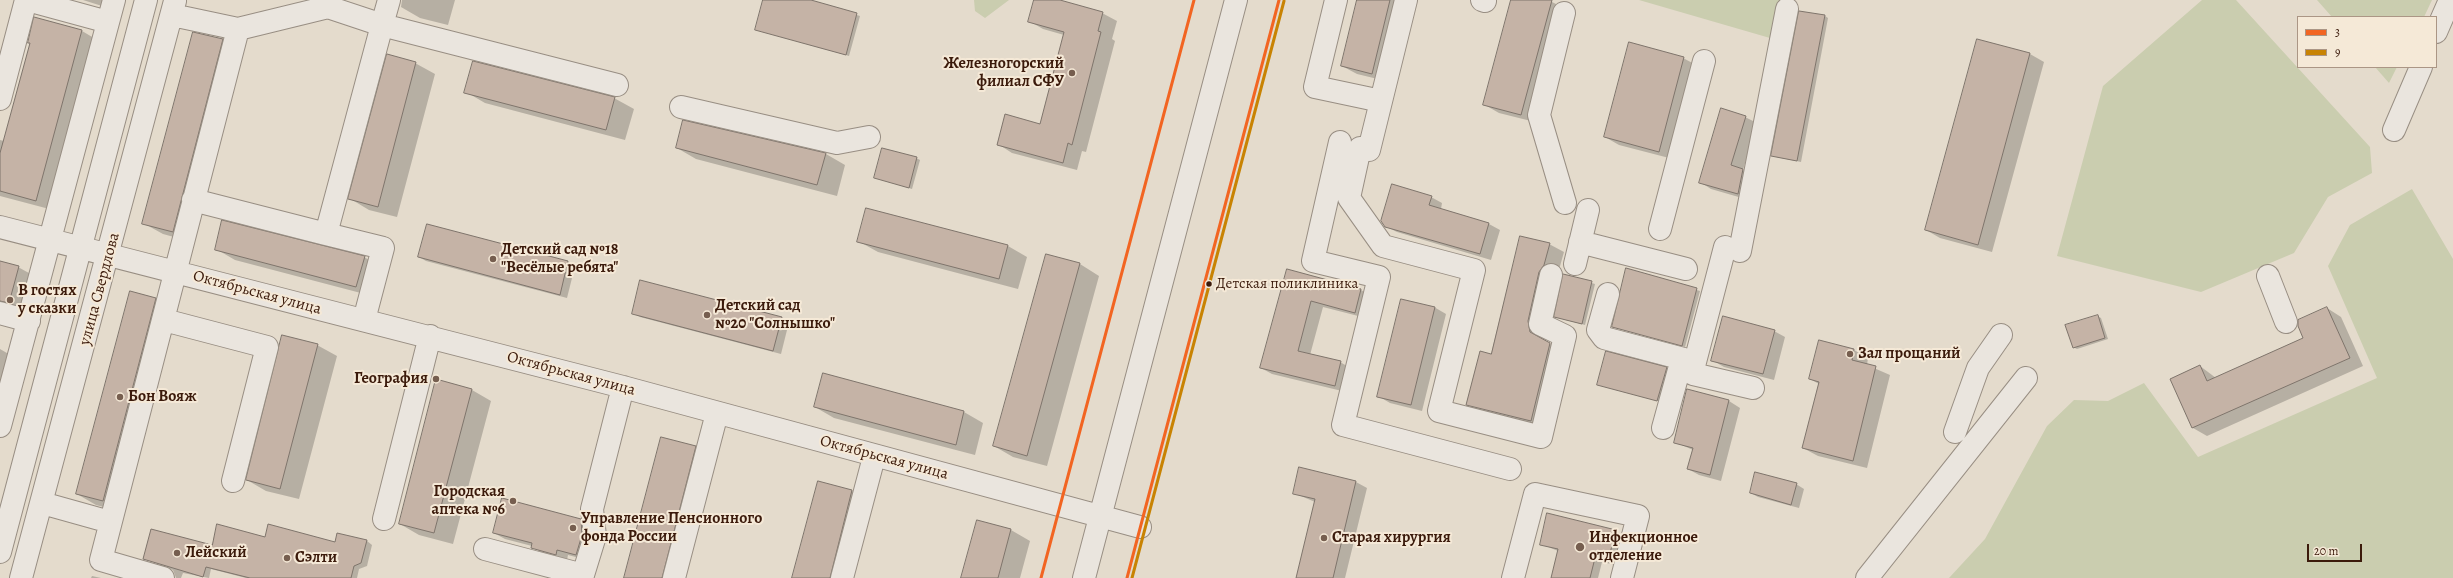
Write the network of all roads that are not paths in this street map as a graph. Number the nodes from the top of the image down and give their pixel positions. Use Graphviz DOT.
graph roads {
  1 [pos="26,0"];
  2 [pos="114,0"];
  3 [pos="146,0"];
  4 [pos="389,0"];
  5 [pos="1236,0"];
  6 [pos="1336,0"];
  7 [pos="1406,0"];
  8 [pos="2450,0"];
  9 [pos="174,7"];
  10 [pos="1787,9"];
  11 [pos="1564,13"];
  12 [pos="108,22"];
  13 [pos="382,25"];
  14 [pos="238,29"];
  15 [pos="2437,30"];
  16 [pos="1704,61"];
  17 [pos="2421,68"];
  18 [pos="617,85"];
  19 [pos="0,99"];
  20 [pos="1381,101"];
  21 [pos="681,107"];
  22 [pos="2394,130"];
  23 [pos="869,136"];
  24 [pos="1356,147"];
  25 [pos="193,200"];
  26 [pos="1565,203"];
  27 [pos="1588,210"];
  28 [pos="0,227"];
  29 [pos="1660,229"];
  30 [pos="326,234"];
  31 [pos="50,240"];
  32 [pos="1580,242"];
  33 [pos="80,248"];
  34 [pos="109,254"];
  35 [pos="1575,264"];
  36 [pos="1686,269"];
  37 [pos="175,271"];
  38 [pos="1551,275"];
  39 [pos="2268,276"];
  40 [pos="1608,294"];
  41 [pos="0,313"];
  42 [pos="164,320"];
  43 [pos="364,320"];
  44 [pos="29,321"];
  45 [pos="2286,322"];
  46 [pos="2000,335"];
  47 [pos="430,336"];
  48 [pos="1688,361"];
  49 [pos="2026,378"];
  50 [pos="623,387"];
  51 [pos="1753,388"];
  52 [pos="717,413"];
  53 [pos="0,426"];
  54 [pos="1663,428"];
  55 [pos="1955,432"];
  56 [pos="874,457"];
  57 [pos="1510,468"];
  58 [pos="233,481"];
  59 [pos="42,503"];
  60 [pos="1100,516"];
  61 [pos="384,519"];
  62 [pos="110,522"];
  63 [pos="1140,527"];
  64 [pos="485,549"];
  65 [pos="0,552"];
  66 [pos="585,577"];
  67 [pos="21,578"];
  68 [pos="163,578"];
  69 [pos="674,578"];
  70 [pos="842,578"];
  71 [pos="1084,578"];
  72 [pos="1513,578"];
  73 [pos="1622,578"];
  74 [pos="1867,578"];
  1 -- 12 [label="street"];
  1 -- 19 [label="street"];
  2 -- 12 [label="street"];
  3 -- 33 [label="street"];
  4 -- 13 [label="street"];
  5 -- 60 [label="street"];
  6 -- 20 [label="street"];
  7 -- 20 [label="street"];
  8 -- 15 [label="street"];
  9 -- 14 [label="street"];
  9 -- 34 [label="street, улица Свердлова"];
  10 -- 48 [label="street"];
  11 -- 26 [label="street"];
  12 -- 31 [label="street"];
  13 -- 14 [label="street"];
  13 -- 18 [label="street"];
  13 -- 30 [label="street"];
  14 -- 25 [label="street"];
  16 -- 29 [label="street"];
  17 -- 22 [label="street"];
  20 -- 24 [label="street"];
  21 -- 23 [label="street"];
  24 -- 38 [label="street"];
  24 -- 57 [label="street"];
  25 -- 30 [label="street"];
  25 -- 37 [label="street"];
  27 -- 32 [label="street"];
  28 -- 31 [label="street, Октябрьская улица"];
  30 -- 43 [label="street"];
  31 -- 33 [label="street, Октябрьская улица"];
  31 -- 44 [label="street"];
  32 -- 35 [label="street"];
  32 -- 36 [label="street"];
  33 -- 34 [label="street, Октябрьская улица"];
  33 -- 65 [label="street"];
  34 -- 37 [label="street, Октябрьская улица"];
  34 -- 59 [label="street, улица Свердлова"];
  37 -- 42 [label="street"];
  37 -- 43 [label="street, Октябрьская улица"];
  39 -- 45 [label="street"];
  40 -- 48 [label="street"];
  41 -- 44 [label="street"];
  42 -- 58 [label="street"];
  42 -- 62 [label="street"];
  43 -- 47 [label="street, Октябрьская улица"];
  44 -- 53 [label="street"];
  46 -- 55 [label="street"];
  47 -- 50 [label="street, Октябрьская улица"];
  47 -- 61 [label="street"];
  48 -- 51 [label="street"];
  48 -- 54 [label="street"];
  49 -- 74 [label="street"];
  50 -- 52 [label="street, Октябрьская улица"];
  50 -- 66 [label="street"];
  52 -- 56 [label="street, Октябрьская улица"];
  52 -- 69 [label="street"];
  56 -- 60 [label="street, Октябрьская улица"];
  56 -- 70 [label="street"];
  59 -- 62 [label="street"];
  59 -- 67 [label="street, улица Свердлова"];
  60 -- 63 [label="street, Октябрьская улица"];
  60 -- 71 [label="street"];
  62 -- 68 [label="street"];
  64 -- 66 [label="street"];
  72 -- 73 [label="street"];
}
